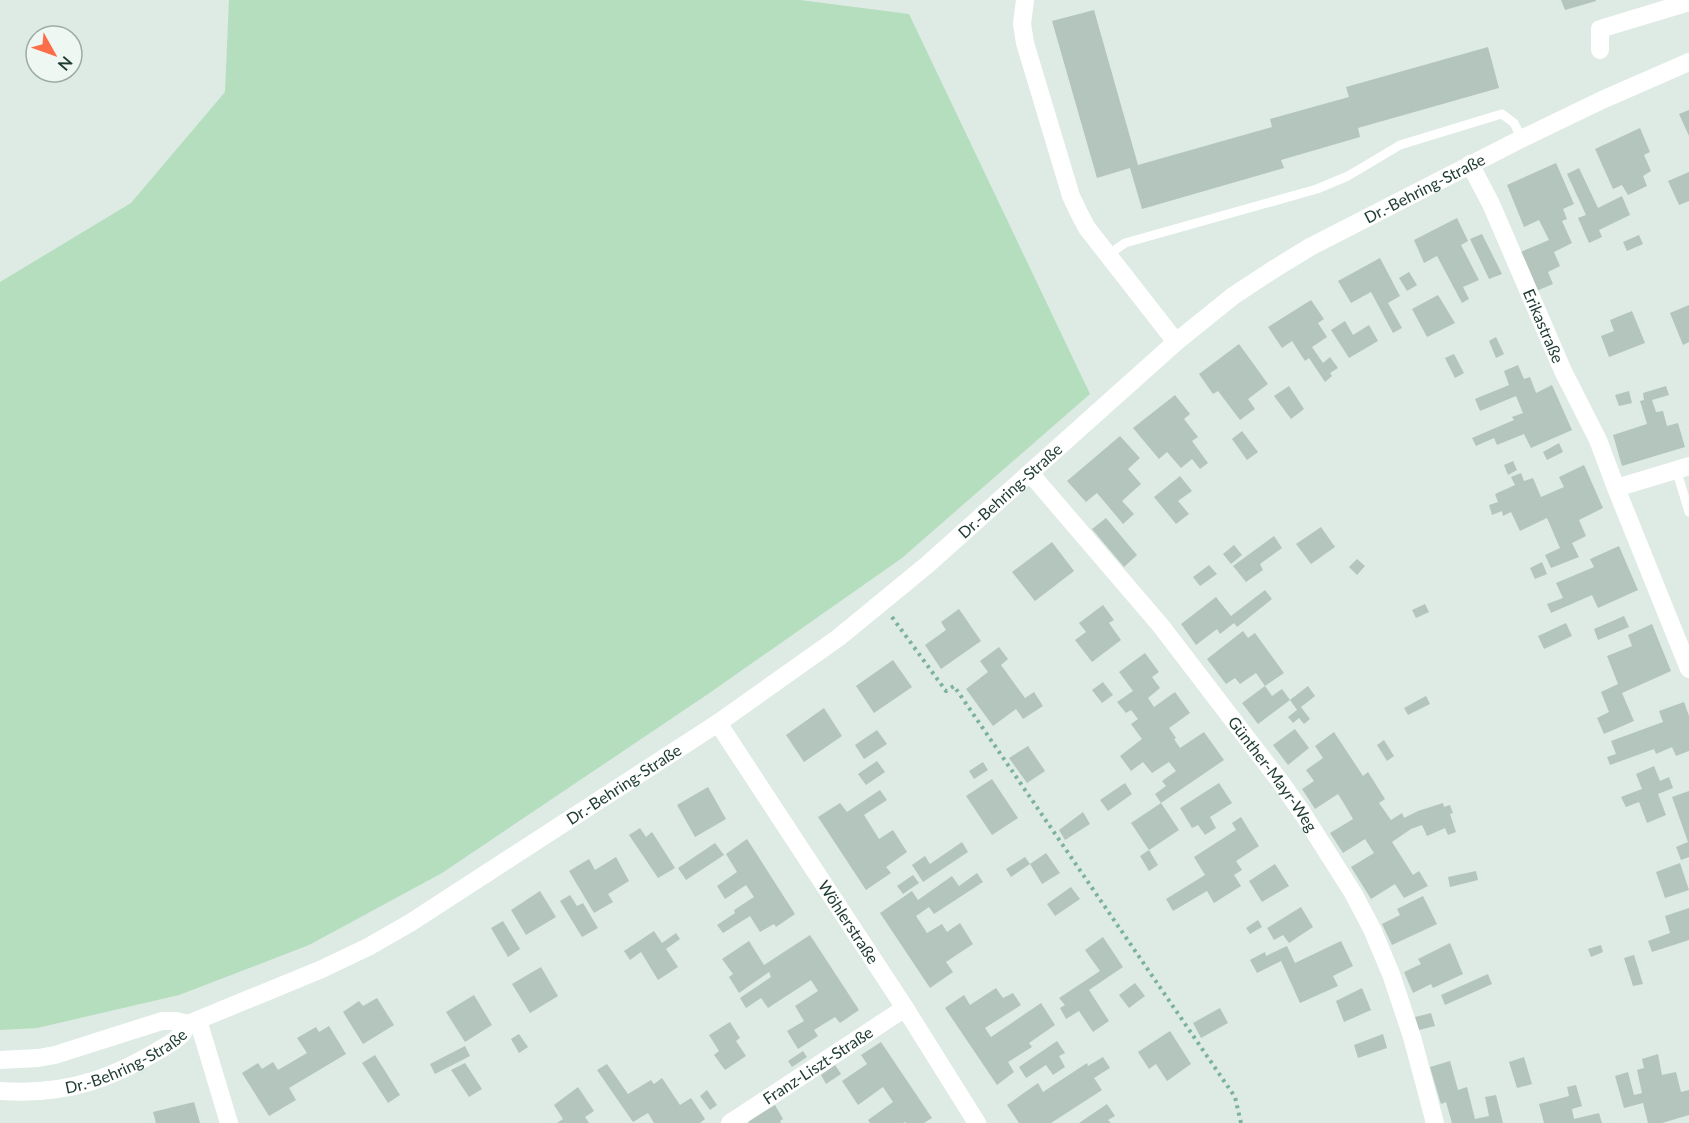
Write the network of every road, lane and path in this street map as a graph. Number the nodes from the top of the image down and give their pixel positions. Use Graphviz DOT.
graph roads {
  1 [pos="1025,0"];
  2 [pos="1689,2"];
  3 [pos="1600,50"];
  4 [pos="1689,62"];
  5 [pos="1522,139"];
  6 [pos="1470,164"];
  7 [pos="1108,255"];
  8 [pos="1176,342"];
  9 [pos="1683,468"];
  10 [pos="1030,473"];
  11 [pos="1616,488"];
  12 [pos="1689,512"];
  13 [pos="882,603"];
  14 [pos="1689,669"];
  15 [pos="718,723"];
  16 [pos="905,1008"];
  17 [pos="193,1022"];
  18 [pos="0,1060"];
  19 [pos="0,1091"];
  20 [pos="229,1123"];
  21 [pos="730,1123"];
  22 [pos="977,1123"];
  23 [pos="1241,1123"];
  24 [pos="1435,1123"];
  1 -- 7 [label="street"];
  2 -- 3 [label="street"];
  4 -- 5 [label="street, Dr.-Behring-Straße"];
  5 -- 6 [label="street, Dr.-Behring-Straße"];
  5 -- 7 [label="lane"];
  6 -- 8 [label="street, Dr.-Behring-Straße"];
  6 -- 11 [label="street, Erikastraße"];
  7 -- 8 [label="street"];
  8 -- 10 [label="street, Dr.-Behring-Straße"];
  9 -- 11 [label="street"];
  9 -- 12 [label="lane"];
  10 -- 13 [label="street, Dr.-Behring-Straße"];
  10 -- 24 [label="street, Günther-Mayr-Weg"];
  11 -- 14 [label="street, Erikastraße"];
  13 -- 15 [label="street, Dr.-Behring-Straße"];
  13 -- 23 [label="path"];
  15 -- 16 [label="street, Wöhlerstraße"];
  15 -- 17 [label="street, Dr.-Behring-Straße"];
  16 -- 21 [label="street, Franz-Liszt-Straße"];
  16 -- 22 [label="street, Wöhlerstraße"];
  17 -- 18 [label="street"];
  17 -- 19 [label="street, Dr.-Behring-Straße"];
  17 -- 20 [label="street"];
}
